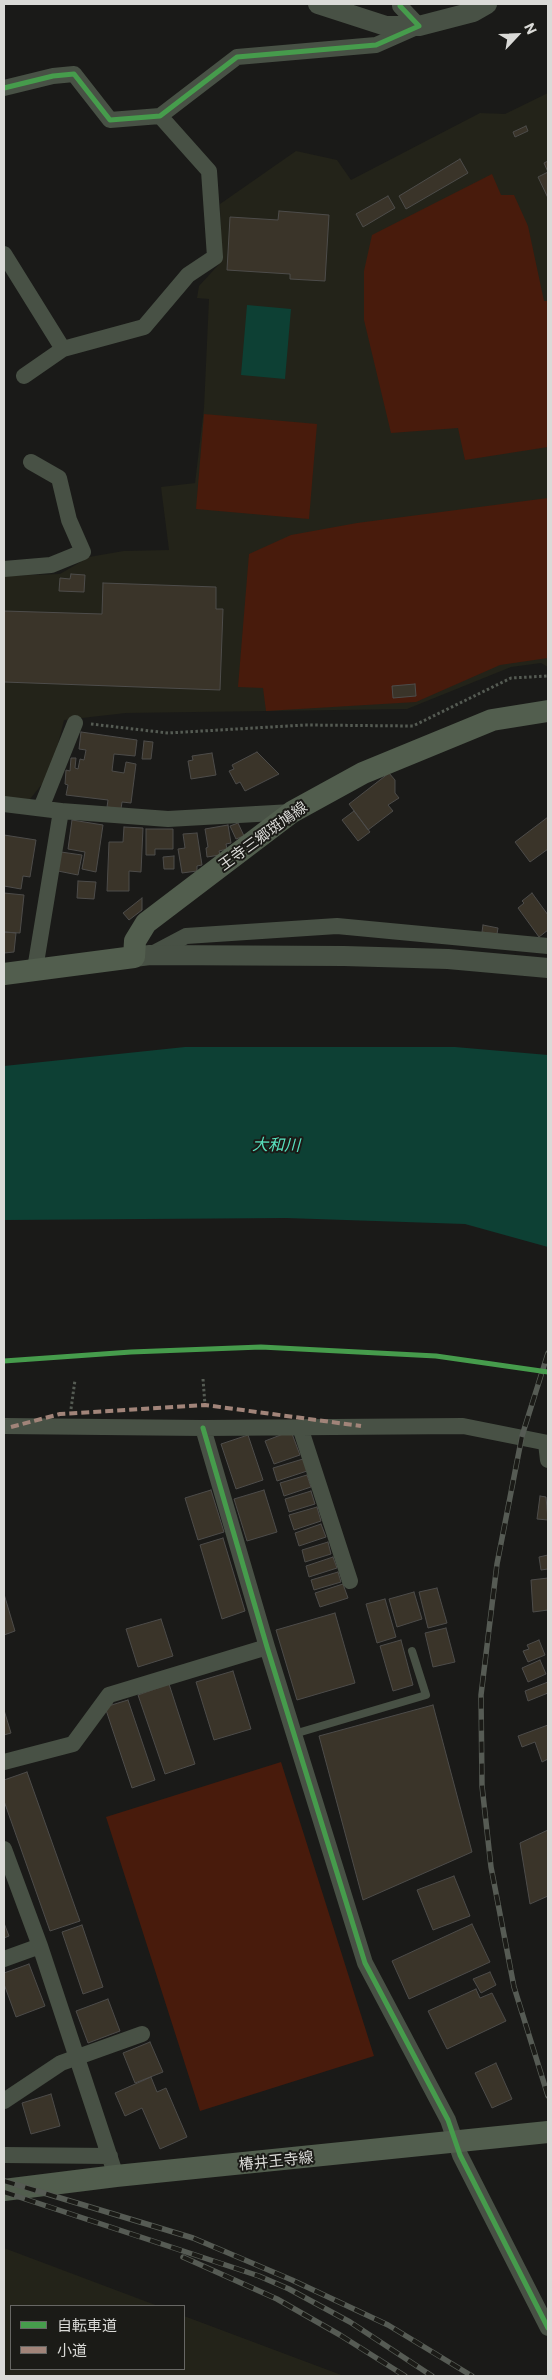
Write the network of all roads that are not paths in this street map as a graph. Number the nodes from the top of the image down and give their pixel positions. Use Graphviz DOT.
graph roads {
  1 [pos="318,4"];
  2 [pos="400,4"];
  3 [pos="487,4"];
  4 [pos="419,26"];
  5 [pos="4,88"];
  6 [pos="160,116"];
  7 [pos="4,254"];
  8 [pos="63,349"];
  9 [pos="24,376"];
  10 [pos="31,462"];
  11 [pos="4,570"];
  12 [pos="548,711"];
  13 [pos="75,723"];
  14 [pos="4,804"];
  15 [pos="42,808"];
  16 [pos="61,811"];
  17 [pos="292,812"];
  18 [pos="548,946"];
  19 [pos="142,956"];
  20 [pos="548,968"];
  21 [pos="35,969"];
  22 [pos="4,974"];
  23 [pos="67,1420"];
  24 [pos="4,1426"];
  25 [pos="300,1427"];
  26 [pos="203,1428"];
  27 [pos="4,1435"];
  28 [pos="547,1443"];
  29 [pos="548,1460"];
  30 [pos="350,1581"];
  31 [pos="267,1647"];
  32 [pos="412,1652"];
  33 [pos="294,1734"];
  34 [pos="4,1762"];
  35 [pos="4,1849"];
  36 [pos="40,1946"];
  37 [pos="4,1959"];
  38 [pos="142,2034"];
  39 [pos="76,2057"];
  40 [pos="4,2101"];
  41 [pos="548,2132"];
  42 [pos="456,2142"];
  43 [pos="4,2155"];
  44 [pos="113,2166"];
  45 [pos="4,2190"];
  46 [pos="548,2328"];
  1 -- 4 [label="street"];
  2 -- 4 [label="street"];
  3 -- 4 [label="street"];
  4 -- 6 [label="street"];
  5 -- 6 [label="street"];
  6 -- 8 [label="street"];
  7 -- 8 [label="street"];
  8 -- 9 [label="street"];
  10 -- 11 [label="street"];
  12 -- 17 [label="main road, 王寺三郷斑鳩線"];
  13 -- 15 [label="street"];
  14 -- 15 [label="street"];
  15 -- 16 [label="street"];
  16 -- 17 [label="street"];
  16 -- 21 [label="street"];
  17 -- 19 [label="main road, 王寺三郷斑鳩線"];
  18 -- 19 [label="street"];
  19 -- 20 [label="street"];
  19 -- 21 [label="main road"];
  21 -- 22 [label="main road"];
  23 -- 24 [label="street"];
  23 -- 26 [label="street"];
  23 -- 27 [label="street"];
  25 -- 26 [label="street"];
  25 -- 28 [label="street"];
  25 -- 30 [label="street"];
  26 -- 31 [label="street"];
  28 -- 29 [label="street"];
  31 -- 33 [label="street"];
  31 -- 34 [label="street"];
  32 -- 33 [label="lane"];
  33 -- 42 [label="street"];
  35 -- 36 [label="street"];
  36 -- 37 [label="street"];
  36 -- 39 [label="street"];
  38 -- 39 [label="street"];
  39 -- 40 [label="street"];
  39 -- 44 [label="street"];
  41 -- 42 [label="main road, 椿井王寺線"];
  42 -- 44 [label="main road, 椿井王寺線"];
  42 -- 46 [label="street"];
  43 -- 44 [label="street"];
  44 -- 45 [label="main road, 椿井王寺線"];
}
